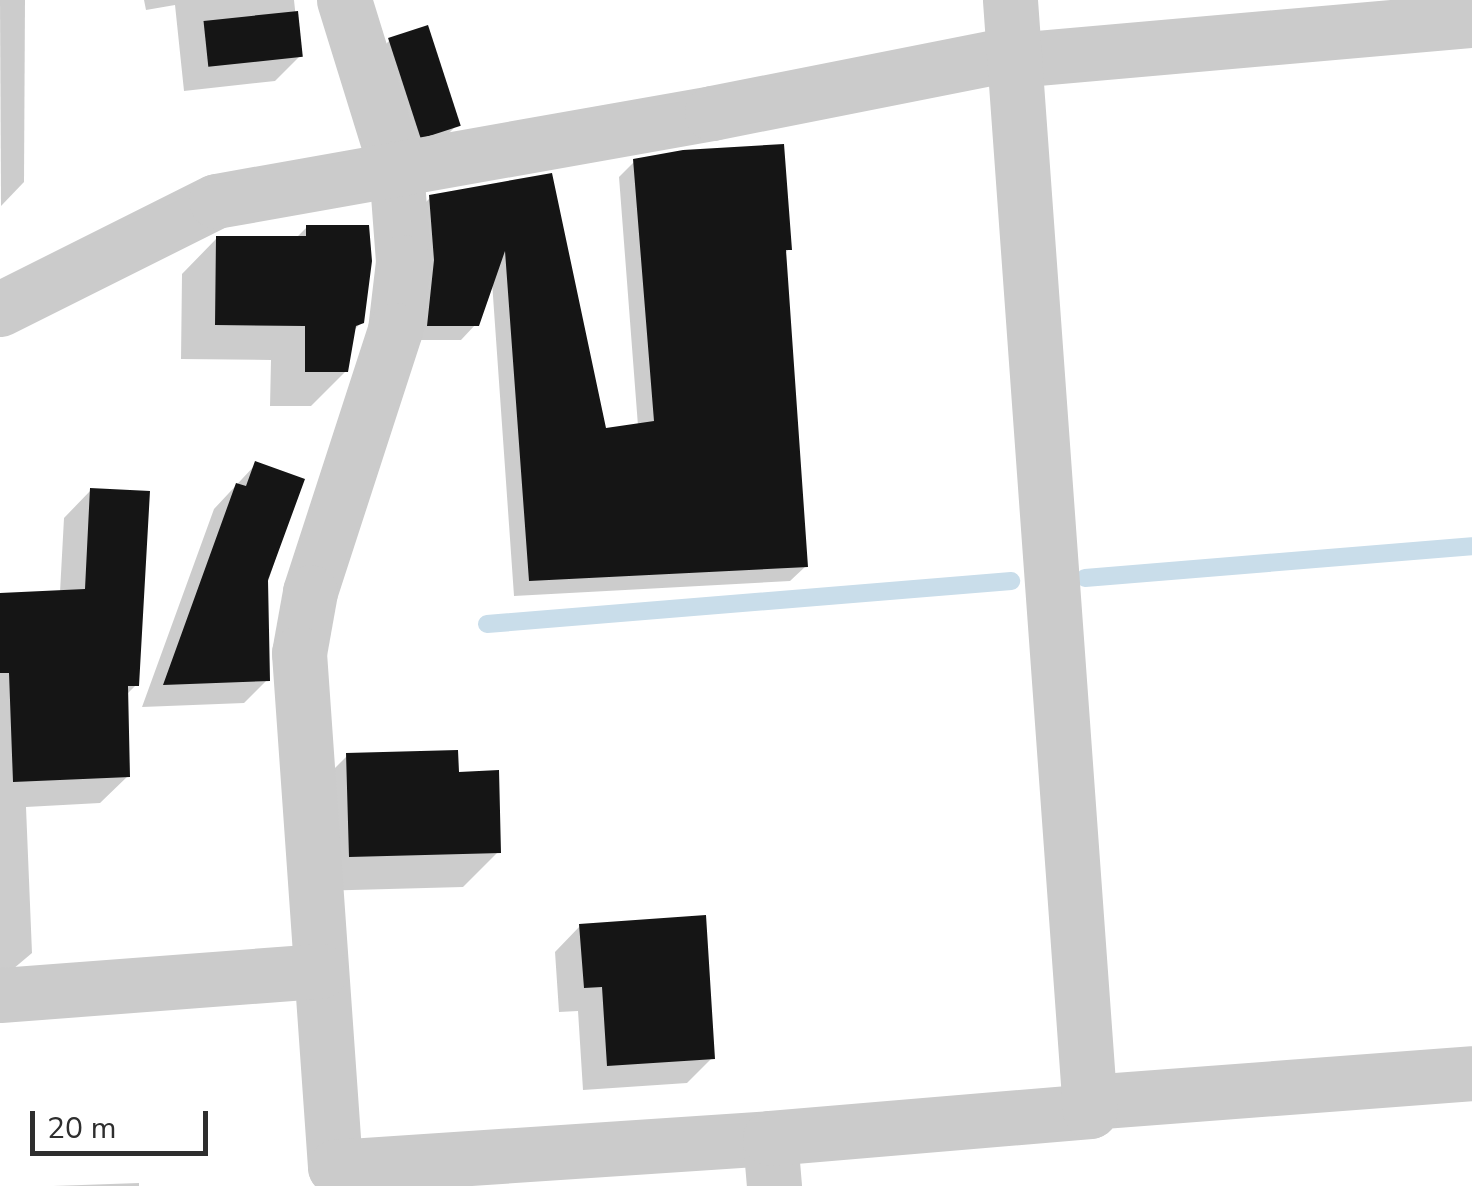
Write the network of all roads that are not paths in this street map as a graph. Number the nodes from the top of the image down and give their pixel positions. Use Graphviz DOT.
graph roads {
  1 [pos="344,0"];
  2 [pos="1472,20"];
  3 [pos="1013,38"];
  4 [pos="396,168"];
  5 [pos="0,308"];
  6 [pos="320,972"];
  7 [pos="0,995"];
  8 [pos="1472,1073"];
  9 [pos="1089,1102"];
  10 [pos="772,1162"];
  1 -- 4 [label="street"];
  2 -- 3 [label="street"];
  3 -- 4 [label="street"];
  3 -- 9 [label="street"];
  4 -- 5 [label="street"];
  4 -- 6 [label="street"];
  6 -- 7 [label="street"];
  6 -- 10 [label="street"];
  8 -- 9 [label="street"];
  9 -- 10 [label="street"];
}
